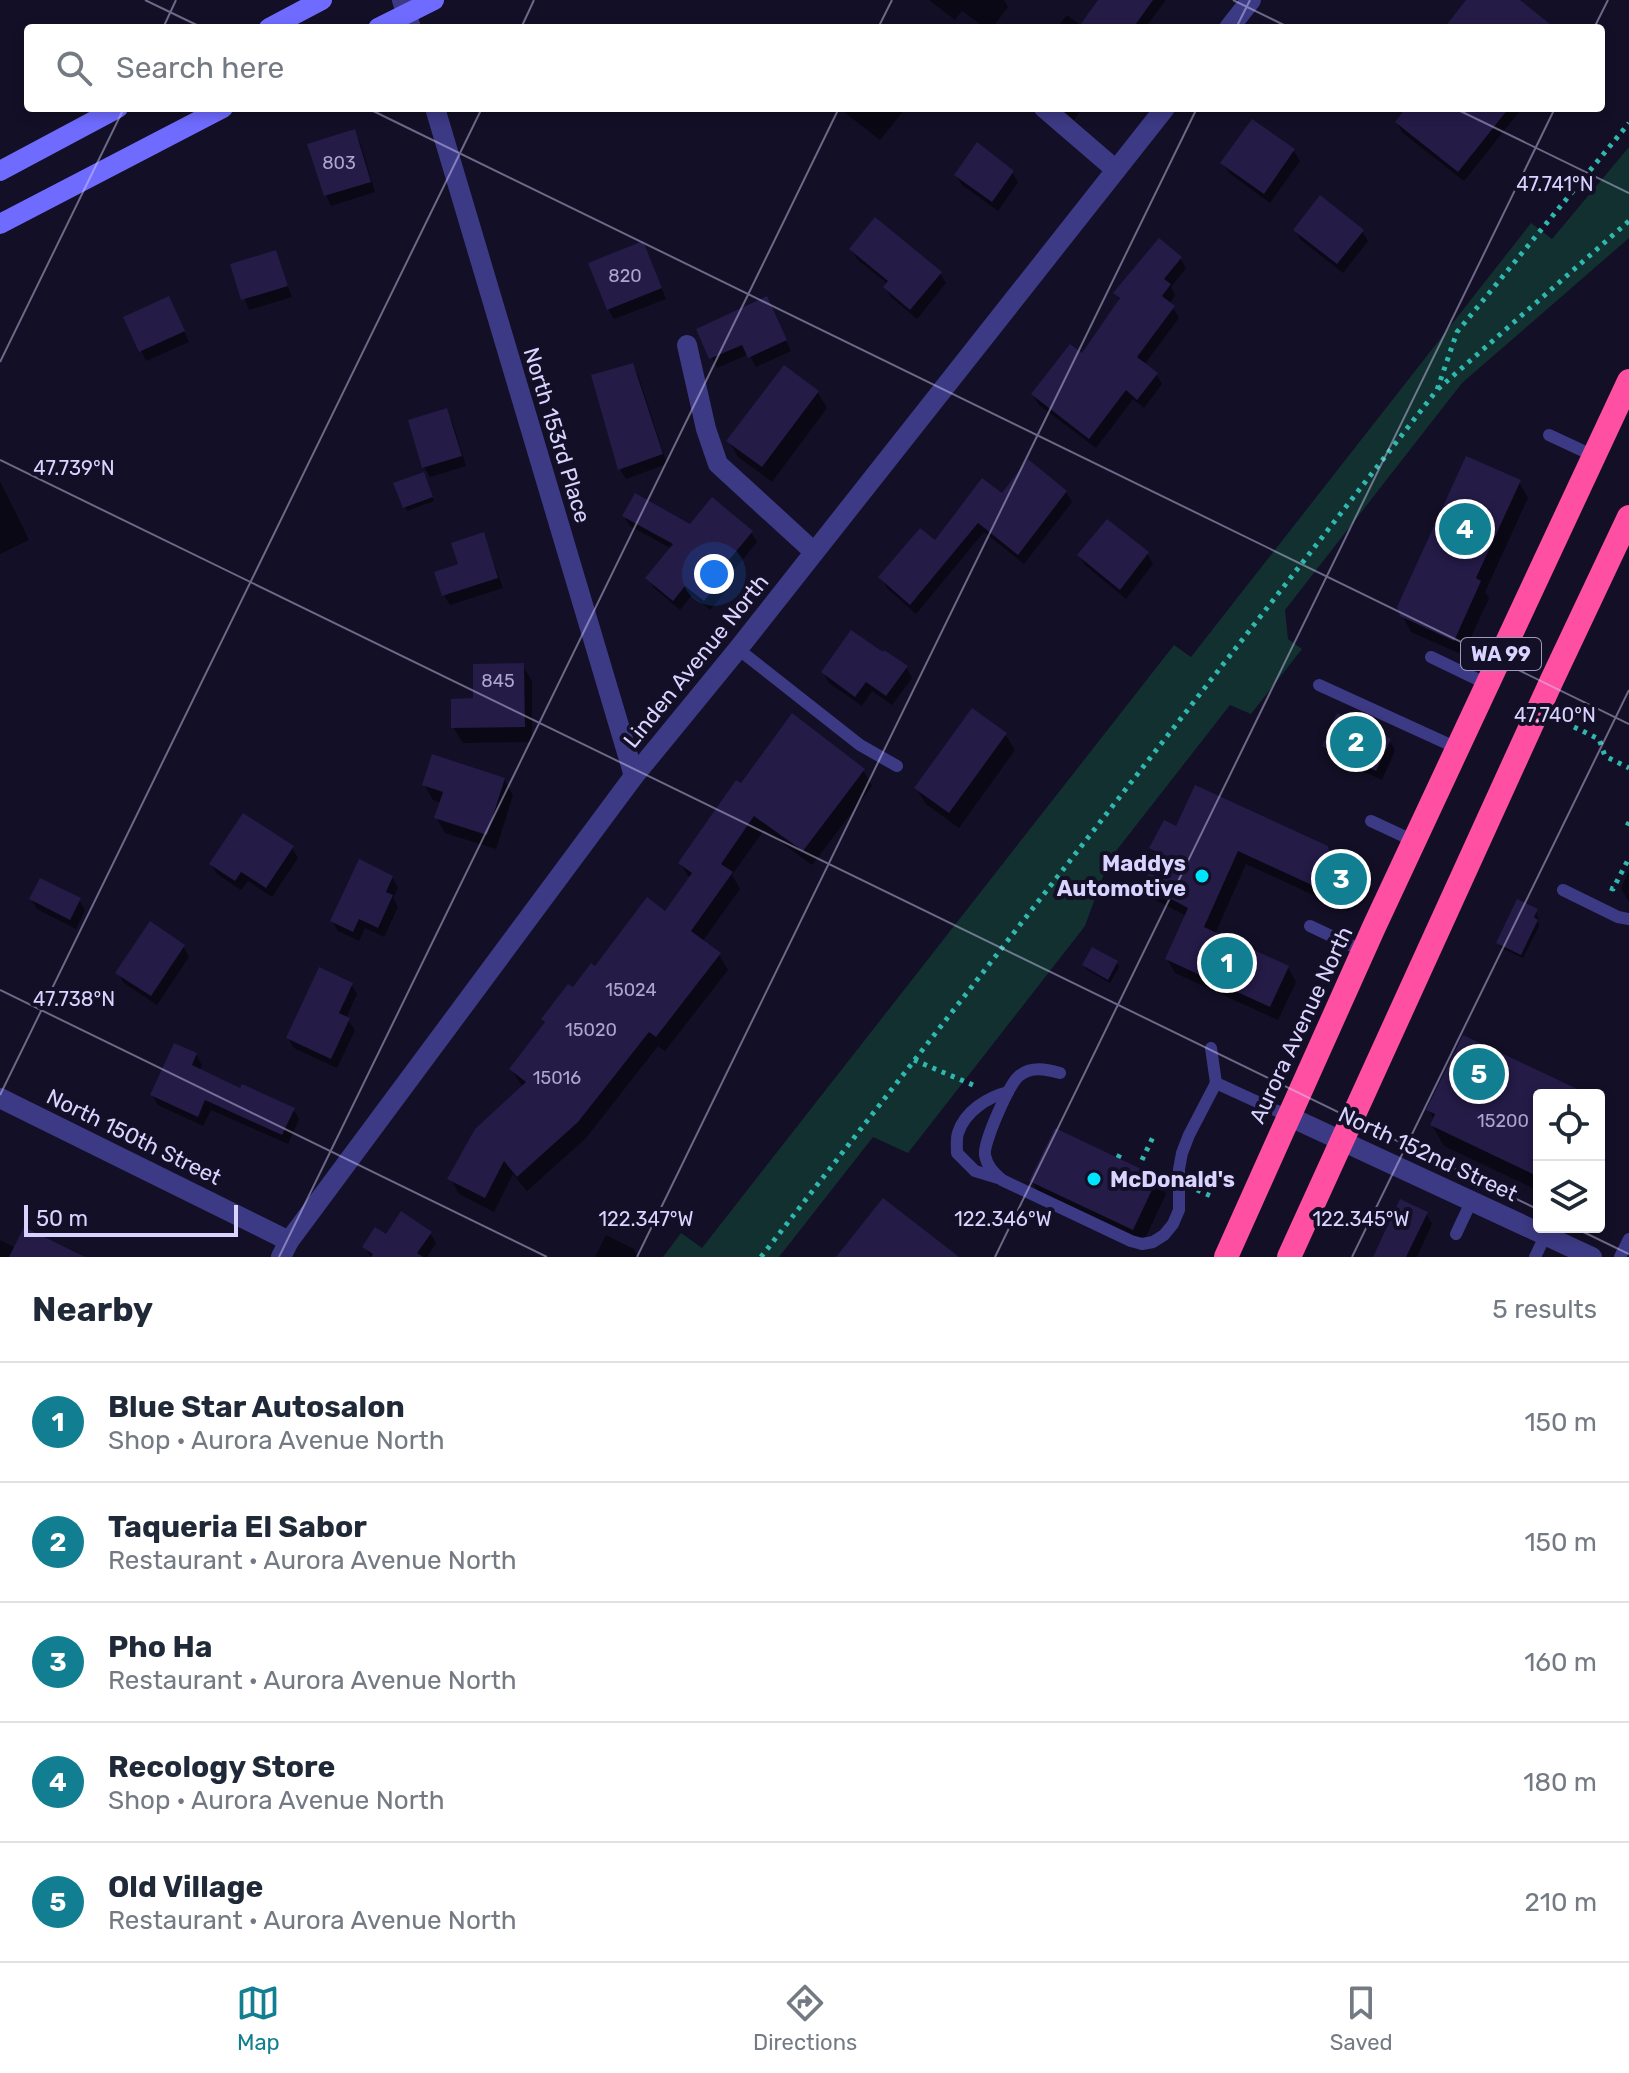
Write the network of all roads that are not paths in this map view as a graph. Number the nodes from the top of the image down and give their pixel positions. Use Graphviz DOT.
graph roads {
  1 [pos="322,0"];
  2 [pos="434,0"];
  3 [pos="1251,0"];
  4 [pos="407,14"];
  5 [pos="277,24"];
  6 [pos="386,24"];
  7 [pos="1232,24"];
  8 [pos="111,112"];
  9 [pos="215,112"];
  10 [pos="436,112"];
  11 [pos="1049,112"];
  12 [pos="1162,112"];
  13 [pos="1116,170"];
  14 [pos="0,171"];
  15 [pos="0,224"];
  16 [pos="687,345"];
  17 [pos="1629,381"];
  18 [pos="1549,435"];
  19 [pos="1594,456"];
  20 [pos="1629,517"];
  21 [pos="813,551"];
  22 [pos="738,649"];
  23 [pos="1431,657"];
  24 [pos="1487,684"];
  25 [pos="1319,685"];
  26 [pos="1457,748"];
  27 [pos="897,766"];
  28 [pos="634,776"];
  29 [pos="1371,821"];
  30 [pos="1414,841"];
  31 [pos="1563,890"];
  32 [pos="1629,919"];
  33 [pos="1310,926"];
  34 [pos="1363,951"];
  35 [pos="1211,1048"];
  36 [pos="1060,1073"];
  37 [pos="1216,1083"];
  38 [pos="1008,1092"];
  39 [pos="0,1098"];
  40 [pos="1288,1116"];
  41 [pos="1340,1140"];
  42 [pos="1002,1180"];
  43 [pos="1472,1200"];
  44 [pos="1533,1225"];
  45 [pos="1546,1233"];
  46 [pos="1550,1233"];
  47 [pos="1456,1234"];
  48 [pos="1629,1239"];
  49 [pos="285,1249"];
  50 [pos="1226,1257"];
  51 [pos="1289,1257"];
  52 [pos="1535,1257"];
  53 [pos="1592,1257"];
  54 [pos="1620,1257"];
  1 -- 5 [label="main road"];
  2 -- 4 [label="main road"];
  3 -- 7 [label="street"];
  4 -- 6 [label="main road"];
  8 -- 14 [label="main road"];
  9 -- 15 [label="main road"];
  10 -- 28 [label="street, North 153rd Place"];
  11 -- 13 [label="street"];
  12 -- 13 [label="street, Linden Avenue North"];
  13 -- 21 [label="street, Linden Avenue North"];
  16 -- 21 [label="street"];
  17 -- 19 [label="highway, Aurora Avenue North / WA 99"];
  18 -- 19 [label="lane"];
  19 -- 24 [label="highway, Aurora Avenue North / WA 99"];
  20 -- 41 [label="highway, WA 99"];
  21 -- 22 [label="street, Linden Avenue North"];
  22 -- 27 [label="lane"];
  22 -- 28 [label="street, Linden Avenue North"];
  23 -- 24 [label="lane"];
  24 -- 26 [label="highway, Aurora Avenue North / WA 99"];
  25 -- 26 [label="lane"];
  26 -- 30 [label="highway, Aurora Avenue North / WA 99"];
  28 -- 49 [label="street, Linden Avenue North"];
  29 -- 30 [label="lane"];
  30 -- 34 [label="highway, Aurora Avenue North / WA 99"];
  31 -- 32 [label="lane"];
  33 -- 34 [label="lane"];
  34 -- 40 [label="highway, Aurora Avenue North / WA 99"];
  35 -- 37 [label="lane"];
  36 -- 38 [label="lane"];
  37 -- 40 [label="lane"];
  37 -- 42 [label="lane"];
  38 -- 42 [label="lane"];
  38 -- 42 [label="lane"];
  39 -- 49 [label="street, North 150th Street"];
  40 -- 41 [label="street, North 152nd Street"];
  40 -- 50 [label="highway, Aurora Avenue North / WA 99"];
  41 -- 43 [label="street, North 152nd Street"];
  41 -- 51 [label="highway, WA 99"];
  43 -- 44 [label="street, North 152nd Street"];
  43 -- 47 [label="lane"];
  45 -- 52 [label="lane"];
  46 -- 53 [label="street, North 152nd Street"];
  48 -- 54 [label="lane"];
}
